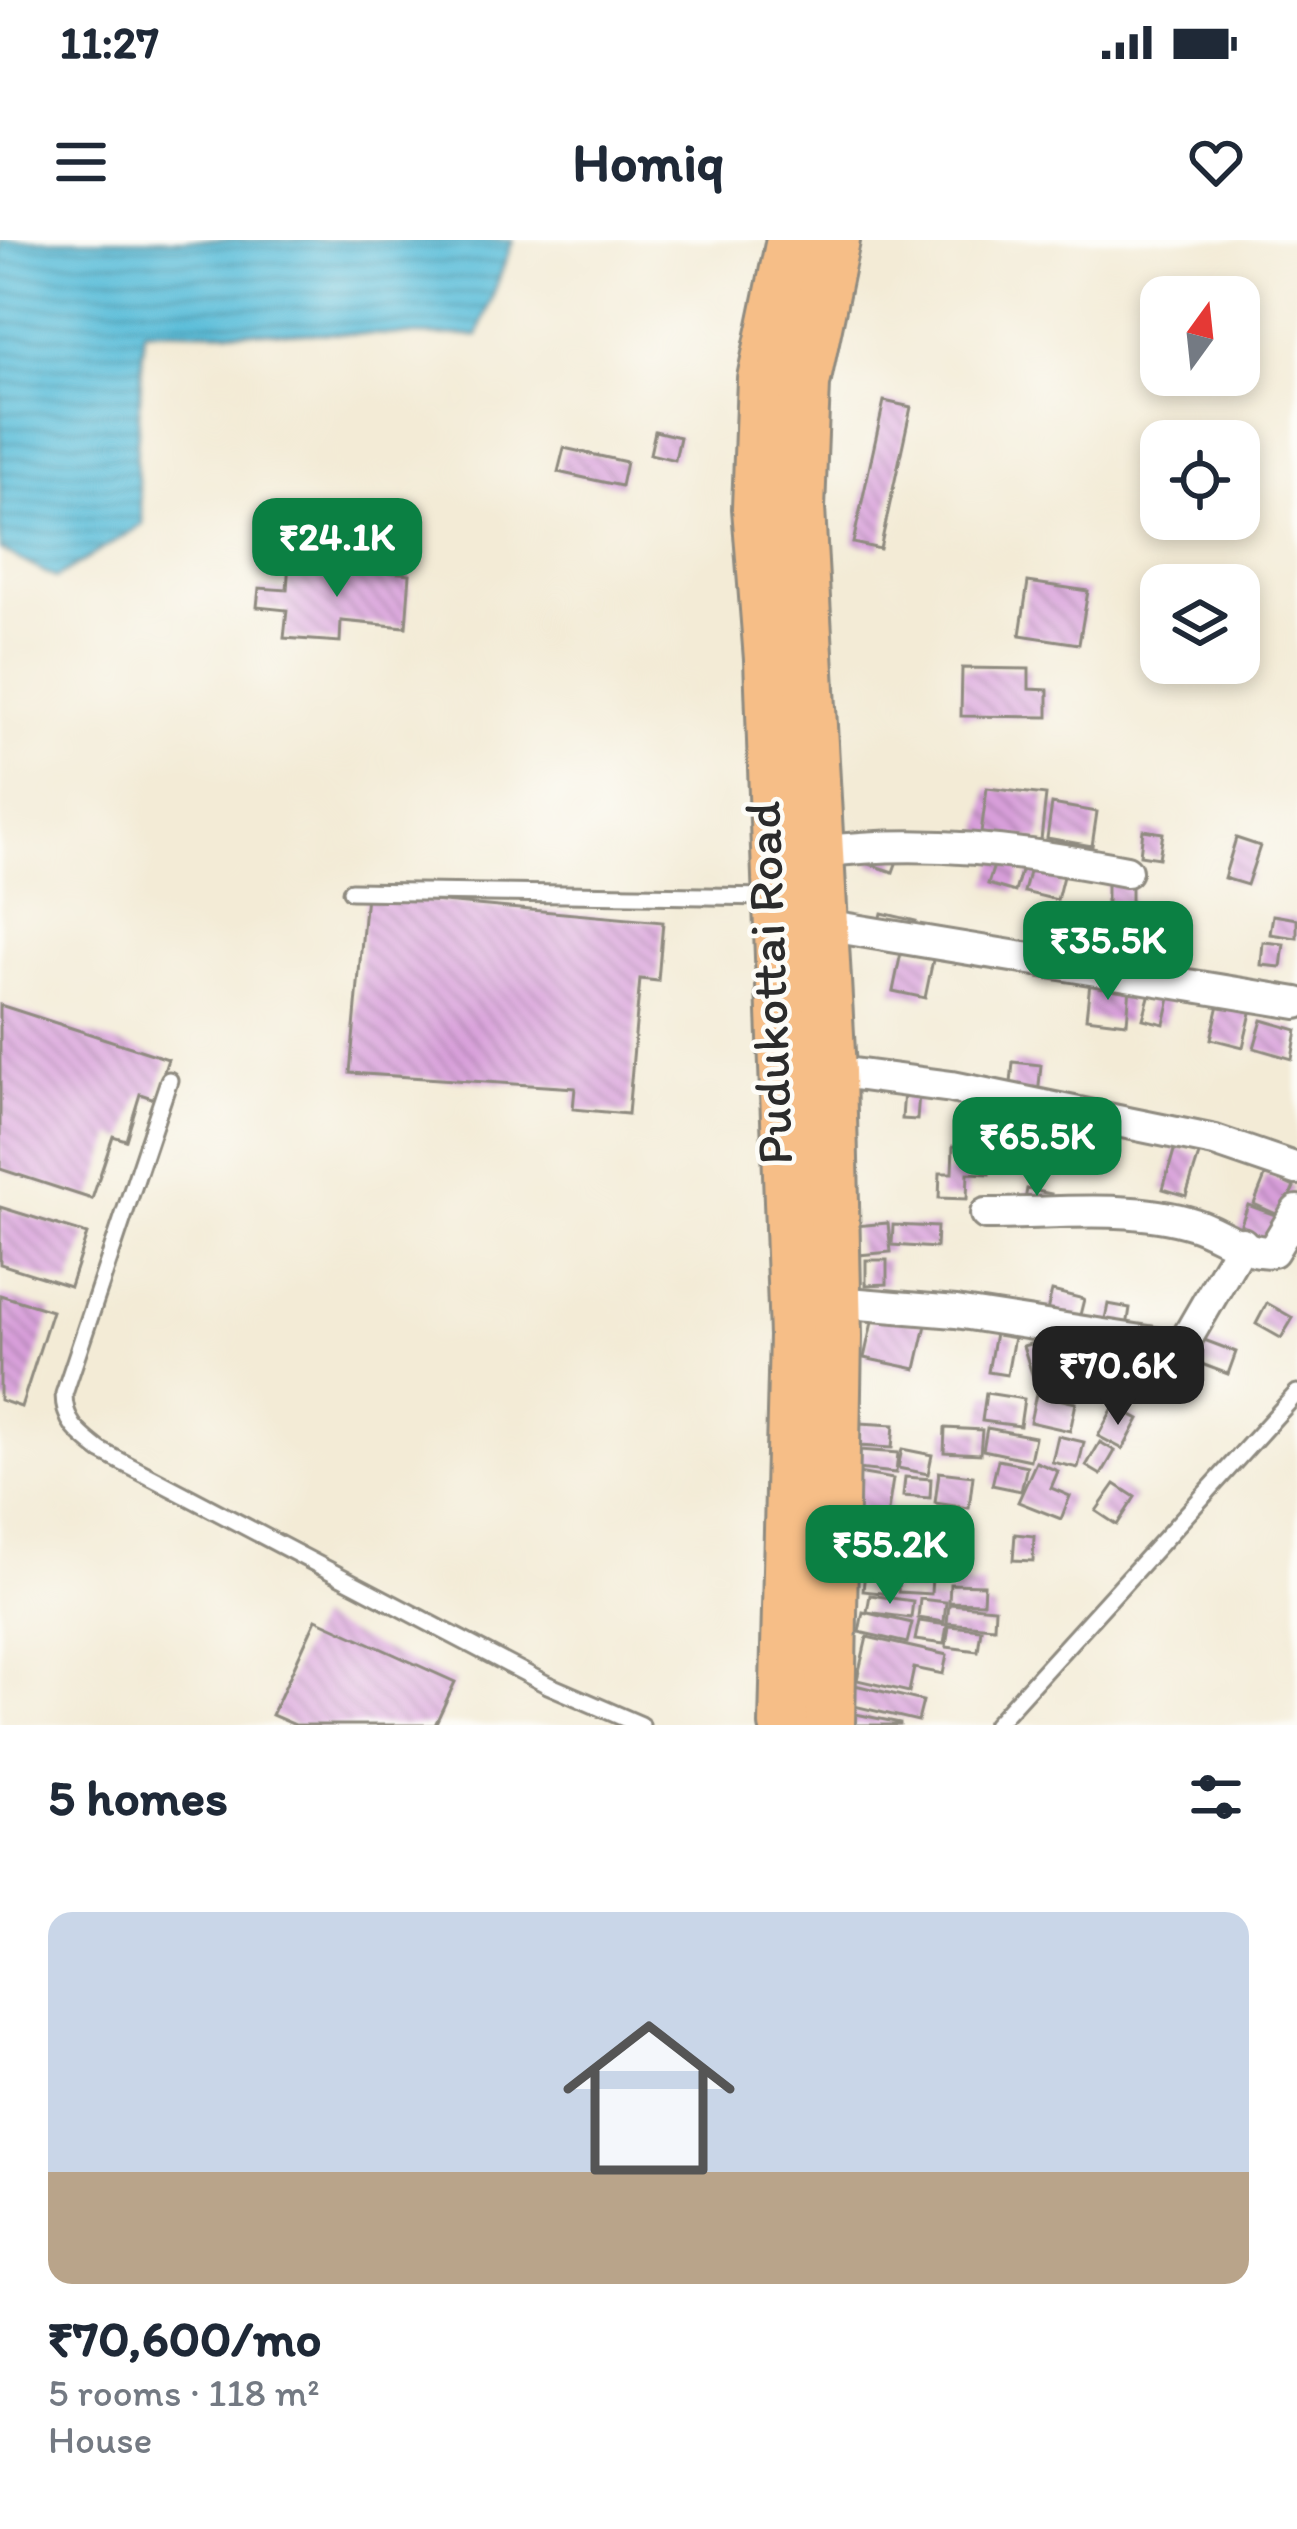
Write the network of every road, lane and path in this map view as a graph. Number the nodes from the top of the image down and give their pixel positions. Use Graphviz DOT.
graph roads {
  1 [pos="791,240"];
  2 [pos="836,240"];
  3 [pos="820,852"];
  4 [pos="1126,871"];
  5 [pos="351,892"];
  6 [pos="779,897"];
  7 [pos="824,925"];
  8 [pos="1297,1003"];
  9 [pos="831,1071"];
  10 [pos="169,1081"];
  11 [pos="1297,1169"];
  12 [pos="1297,1211"];
  13 [pos="986,1214"];
  14 [pos="1242,1243"];
  15 [pos="836,1302"];
  16 [pos="1297,1393"];
  17 [pos="641,1725"];
  18 [pos="784,1725"];
  19 [pos="830,1725"];
  20 [pos="995,1725"];
  1 -- 6 [label="highway"];
  2 -- 3 [label="highway, Pudukottai Road"];
  3 -- 4 [label="street"];
  3 -- 7 [label="highway, Pudukottai Road"];
  5 -- 6 [label="lane"];
  6 -- 18 [label="highway"];
  7 -- 8 [label="street"];
  7 -- 9 [label="highway, Pudukottai Road"];
  9 -- 11 [label="street"];
  9 -- 15 [label="highway, Pudukottai Road"];
  10 -- 17 [label="lane"];
  12 -- 14 [label="street"];
  13 -- 14 [label="street"];
  14 -- 15 [label="street"];
  15 -- 19 [label="highway, Pudukottai Road"];
  16 -- 20 [label="lane"];
}
